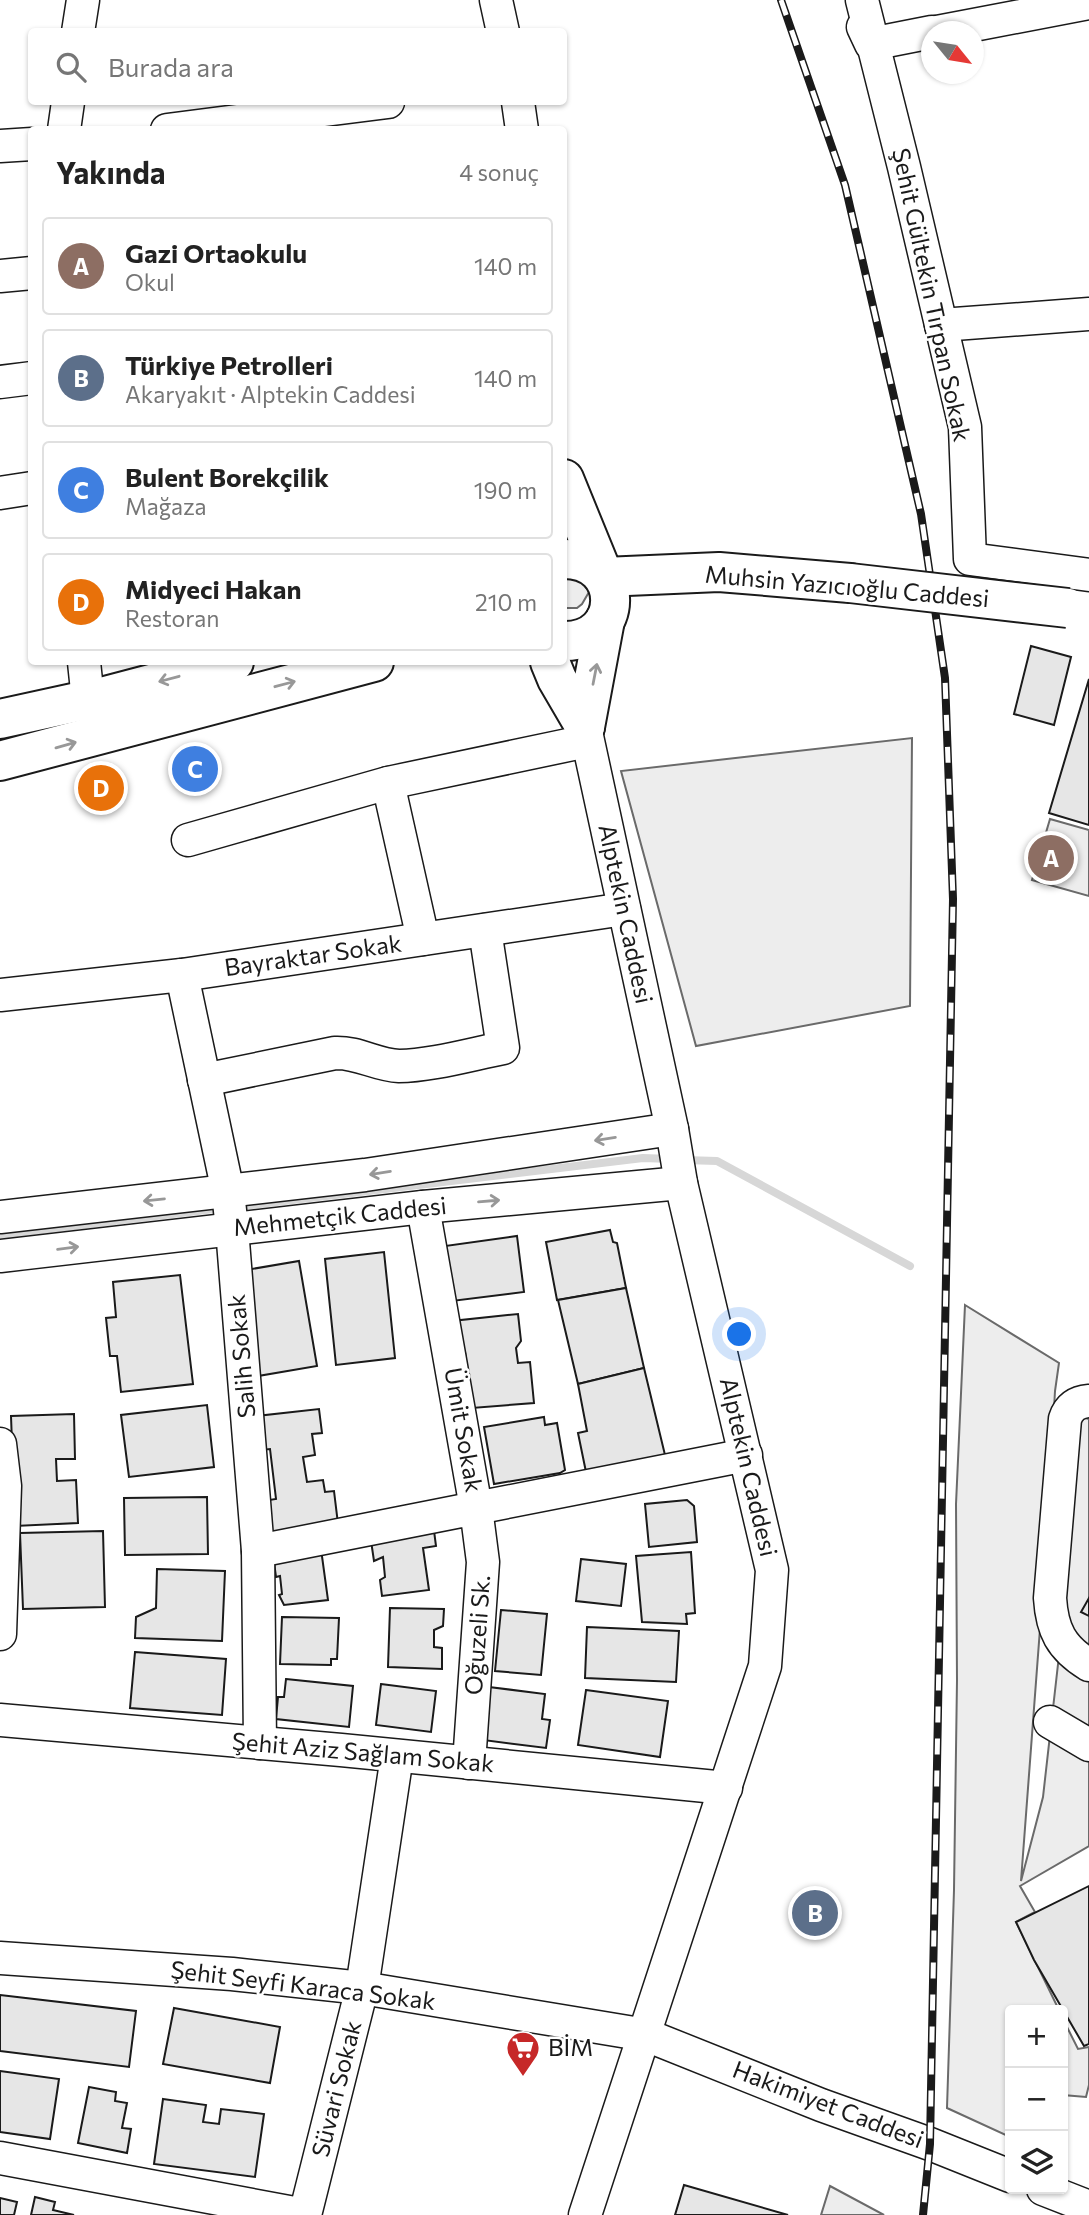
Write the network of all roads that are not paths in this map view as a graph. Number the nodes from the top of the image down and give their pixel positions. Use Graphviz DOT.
graph roads {
  1 [pos="83,0"];
  2 [pos="496,0"];
  3 [pos="851,0"];
  4 [pos="862,0"];
  5 [pos="1089,3"];
  6 [pos="984,23"];
  7 [pos="79,28"];
  8 [pos="502,28"];
  9 [pos="921,35"];
  10 [pos="871,44"];
  11 [pos="68,105"];
  12 [pos="369,105"];
  13 [pos="518,105"];
  14 [pos="241,125"];
  15 [pos="65,126"];
  16 [pos="521,126"];
  17 [pos="28,272"];
  18 [pos="0,276"];
  19 [pos="1089,314"];
  20 [pos="941,326"];
  21 [pos="28,378"];
  22 [pos="0,382"];
  23 [pos="567,486"];
  24 [pos="28,489"];
  25 [pos="0,493"];
  26 [pos="567,559"];
  27 [pos="1089,575"];
  28 [pos="604,576"];
  29 [pos="1079,609"];
  30 [pos="605,620"];
  31 [pos="567,641"];
  32 [pos="84,665"];
  33 [pos="223,665"];
  34 [pos="363,665"];
  35 [pos="551,665"];
  36 [pos="89,700"];
  37 [pos="0,719"];
  38 [pos="586,734"];
  39 [pos="0,761"];
  40 [pos="388,783"];
  41 [pos="188,840"];
  42 [pos="624,909"];
  43 [pos="485,930"];
  44 [pos="424,939"];
  45 [pos="182,975"];
  46 [pos="0,995"];
  47 [pos="204,1080"];
  48 [pos="672,1129"];
  49 [pos="681,1182"];
  50 [pos="228,1192"];
  51 [pos="423,1207"];
  52 [pos="0,1217"];
  53 [pos="232,1229"];
  54 [pos="0,1256"];
  55 [pos="1089,1401"];
  56 [pos="0,1444"];
  57 [pos="746,1455"];
  58 [pos="476,1508"];
  59 [pos="258,1551"];
  60 [pos="0,1634"];
  61 [pos="1089,1665"];
  62 [pos="0,1720"];
  63 [pos="1050,1722"];
  64 [pos="260,1743"];
  65 [pos="1089,1745"];
  66 [pos="397,1756"];
  67 [pos="469,1763"];
  68 [pos="726,1788"];
  69 [pos="0,1958"];
  70 [pos="362,1988"];
  71 [pos="646,2035"];
  72 [pos="0,2158"];
  73 [pos="1005,2174"];
  74 [pos="305,2215"];
  75 [pos="585,2215"];
  1 -- 7 [label="street"];
  2 -- 8 [label="street"];
  3 -- 10 [label="street"];
  4 -- 10 [label="street, Şehit Gültekin Tırpan Sokak"];
  5 -- 6 [label="street"];
  9 -- 10 [label="street"];
  10 -- 20 [label="street, Şehit Gültekin Tırpan Sokak"];
  11 -- 15 [label="street"];
  12 -- 14 [label="street"];
  13 -- 16 [label="street"];
  17 -- 18 [label="street"];
  19 -- 20 [label="street"];
  20 -- 27 [label="street, Şehit Gültekin Tırpan Sokak"];
  21 -- 22 [label="street"];
  23 -- 28 [label="main road"];
  24 -- 25 [label="street"];
  26 -- 28 [label="main road"];
  28 -- 29 [label="main road, Muhsin Yazıcıoğlu Caddesi, bridge"];
  28 -- 30 [label="main road"];
  30 -- 31 [label="main road"];
  38 -- 30 [label="main road, one-way"];
  32 -- 36 [label="street"];
  33 -- 36 [label="main road, one-way"];
  39 -- 34 [label="main road, one-way"];
  35 -- 38 [label="main road"];
  36 -- 37 [label="main road"];
  38 -- 40 [label="street"];
  38 -- 42 [label="street, Alptekin Caddesi"];
  40 -- 41 [label="street"];
  40 -- 44 [label="street"];
  42 -- 43 [label="street, Bayraktar Sokak"];
  42 -- 48 [label="street, Alptekin Caddesi"];
  43 -- 44 [label="street, Bayraktar Sokak"];
  43 -- 47 [label="street"];
  44 -- 45 [label="street, Bayraktar Sokak"];
  45 -- 46 [label="street, Bayraktar Sokak"];
  45 -- 47 [label="street, Salih Sokak"];
  47 -- 50 [label="street, Salih Sokak"];
  48 -- 49 [label="street, Alptekin Caddesi"];
  48 -- 50 [label="street, Mehmetçik Caddesi, one-way"];
  51 -- 49 [label="street, Mehmetçik Caddesi, one-way"];
  49 -- 57 [label="street, Alptekin Caddesi"];
  50 -- 52 [label="street, Mehmetçik Caddesi, one-way"];
  50 -- 53 [label="street, Salih Sokak"];
  51 -- 53 [label="street, Mehmetçik Caddesi"];
  51 -- 58 [label="street, Ümit Sokak"];
  54 -- 53 [label="street, Mehmetçik Caddesi, one-way"];
  53 -- 59 [label="street, Salih Sokak"];
  55 -- 61 [label="street"];
  56 -- 60 [label="street"];
  57 -- 58 [label="street, Ümit Sokak"];
  57 -- 68 [label="street, Alptekin Caddesi"];
  58 -- 59 [label="street"];
  58 -- 67 [label="street, Oğuzeli Sk."];
  59 -- 64 [label="street, Salih Sokak"];
  62 -- 64 [label="street, Şehit Aziz Sağlam Sokak"];
  63 -- 65 [label="street"];
  64 -- 66 [label="street, Şehit Aziz Sağlam Sokak"];
  66 -- 67 [label="street, Şehit Aziz Sağlam Sokak"];
  66 -- 70 [label="street, Süvari Sokak"];
  67 -- 68 [label="street, Şehit Aziz Sağlam Sokak"];
  68 -- 71 [label="street, Alptekin Caddesi"];
  69 -- 70 [label="street, Şehit Seyfi Karaca Sokak"];
  70 -- 71 [label="street, Şehit Seyfi Karaca Sokak"];
  70 -- 74 [label="street, Süvari Sokak"];
  71 -- 73 [label="street, Hakimiyet Caddesi"];
  71 -- 75 [label="street, Alptekin Caddesi"];
  72 -- 74 [label="street"];
}
